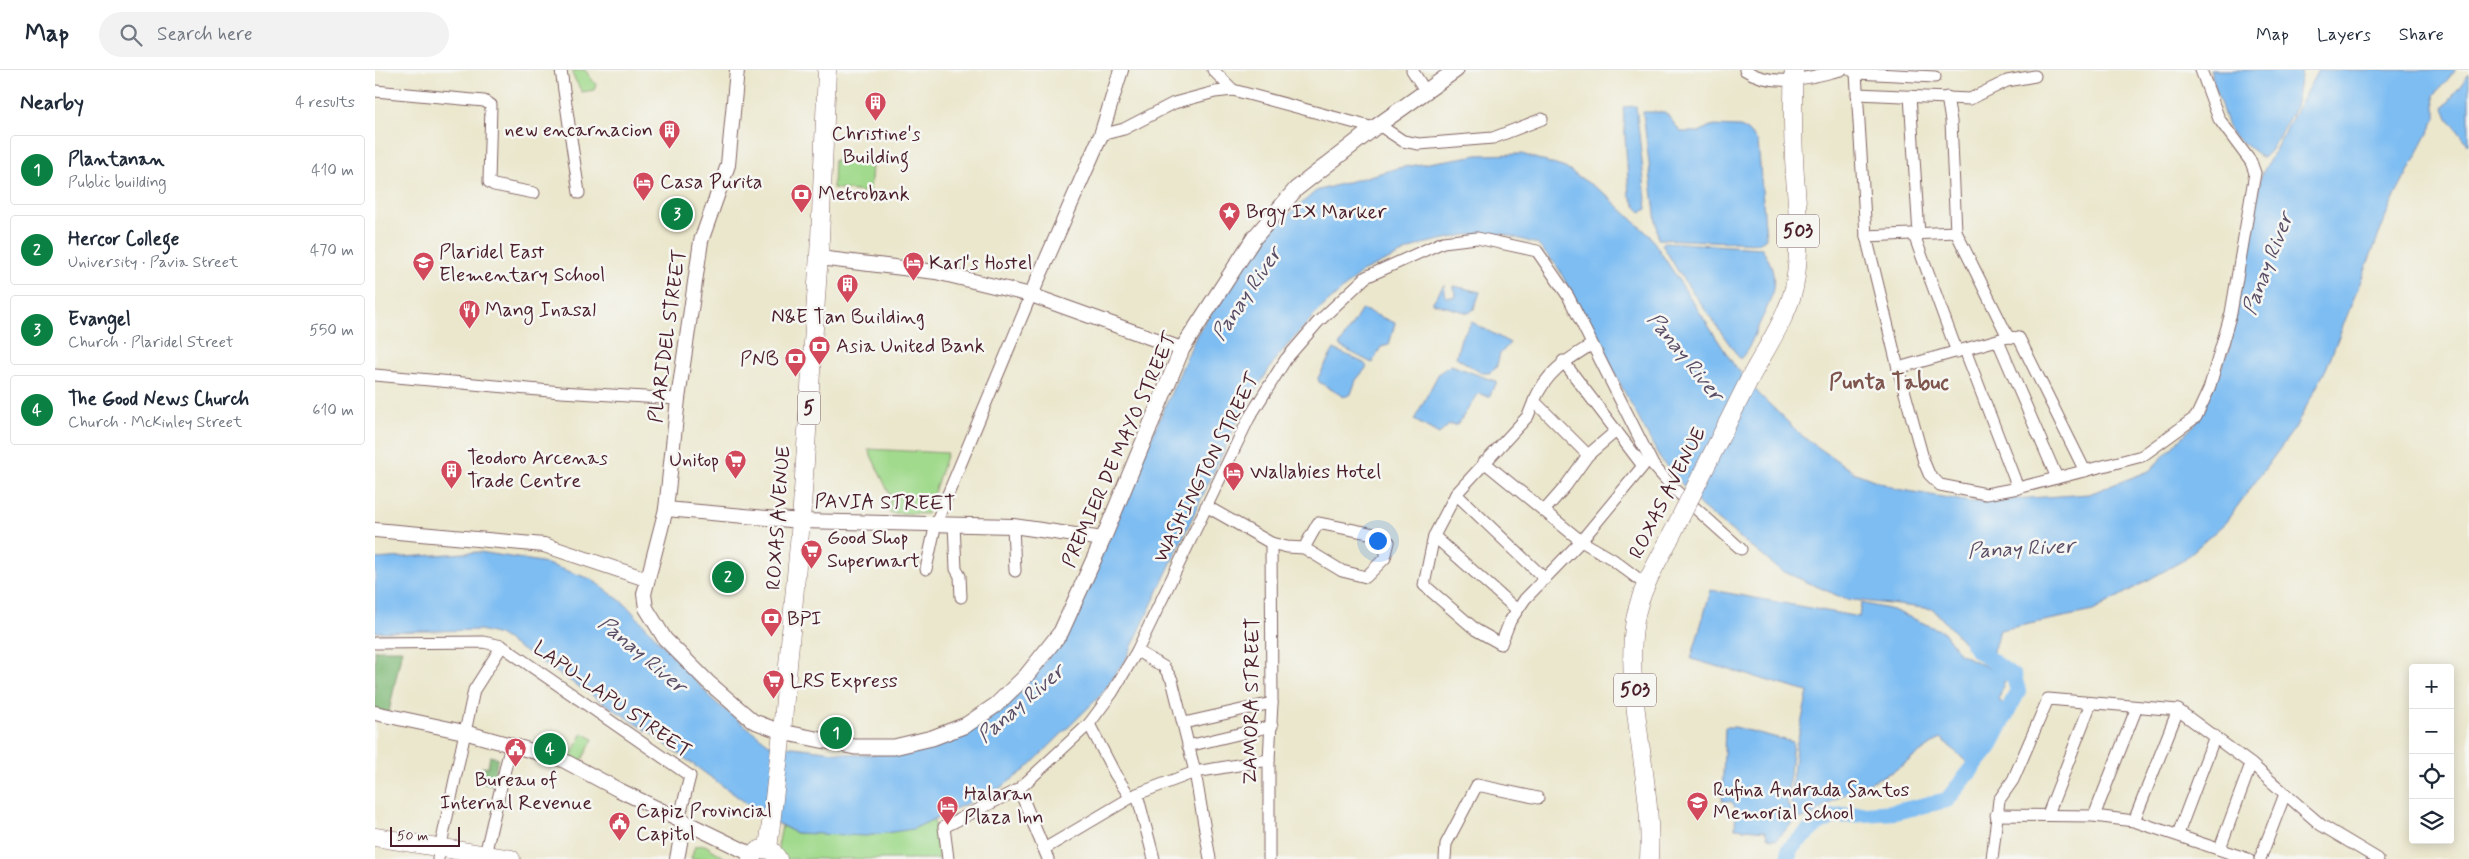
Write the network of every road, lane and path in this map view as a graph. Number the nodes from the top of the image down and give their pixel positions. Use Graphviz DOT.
graph roads {
  1 [pos="561,70"];
  2 [pos="737,70"];
  3 [pos="827,70"];
  4 [pos="1121,70"];
  5 [pos="1213,70"];
  6 [pos="1412,70"];
  7 [pos="1457,70"];
  8 [pos="1745,70"];
  9 [pos="1841,70"];
  10 [pos="2201,70"];
  11 [pos="1853,72"];
  12 [pos="1794,75"];
  13 [pos="2035,76"];
  14 [pos="1935,77"];
  15 [pos="1233,90"];
  16 [pos="375,91"];
  17 [pos="1426,92"];
  18 [pos="1857,94"];
  19 [pos="1910,96"];
  20 [pos="1947,97"];
  21 [pos="1542,119"];
  22 [pos="1377,127"];
  23 [pos="1101,135"];
  24 [pos="579,192"];
  25 [pos="534,193"];
  26 [pos="1956,232"];
  27 [pos="1866,236"];
  28 [pos="1916,236"];
  29 [pos="819,258"];
  30 [pos="1031,295"];
  31 [pos="2003,339"];
  32 [pos="1591,345"];
  33 [pos="1182,349"];
  34 [pos="1961,351"];
  35 [pos="1563,362"];
  36 [pos="1898,368"];
  37 [pos="375,375"];
  38 [pos="678,399"];
  39 [pos="1535,401"];
  40 [pos="1616,431"];
  41 [pos="1588,455"];
  42 [pos="1484,462"];
  43 [pos="2085,471"];
  44 [pos="2057,478"];
  45 [pos="2018,488"];
  46 [pos="1456,494"];
  47 [pos="1206,506"];
  48 [pos="666,509"];
  49 [pos="1544,511"];
  50 [pos="801,521"];
  51 [pos="937,523"];
  52 [pos="954,524"];
  53 [pos="1013,526"];
  54 [pos="375,530"];
  55 [pos="1434,536"];
  56 [pos="1103,539"];
  57 [pos="1581,541"];
  58 [pos="1271,542"];
  59 [pos="1304,548"];
  60 [pos="1741,549"];
  61 [pos="925,569"];
  62 [pos="1015,571"];
  63 [pos="646,579"];
  64 [pos="1545,579"];
  65 [pos="1645,584"];
  66 [pos="961,597"];
  67 [pos="1517,610"];
  68 [pos="375,643"];
  69 [pos="501,646"];
  70 [pos="1137,651"];
  71 [pos="1272,703"];
  72 [pos="2091,703"];
  73 [pos="2137,706"];
  74 [pos="2178,710"];
  75 [pos="375,713"];
  76 [pos="1089,724"];
  77 [pos="1184,724"];
  78 [pos="1272,726"];
  79 [pos="464,732"];
  80 [pos="2215,736"];
  81 [pos="781,738"];
  82 [pos="511,744"];
  83 [pos="1188,746"];
  84 [pos="1269,760"];
  85 [pos="2251,764"];
  86 [pos="1195,772"];
  87 [pos="1019,789"];
  88 [pos="2285,794"];
  89 [pos="1133,795"];
  90 [pos="1537,798"];
  91 [pos="2048,814"];
  92 [pos="1996,815"];
  93 [pos="2094,816"];
  94 [pos="682,821"];
  95 [pos="2134,821"];
  96 [pos="2178,834"];
  97 [pos="375,837"];
  98 [pos="2220,848"];
  99 [pos="440,853"];
  100 [pos="1046,854"];
  101 [pos="762,855"];
  102 [pos="484,857"];
  103 [pos="511,859"];
  104 [pos="677,859"];
  105 [pos="948,859"];
  106 [pos="1153,859"];
  107 [pos="1210,859"];
  108 [pos="1269,859"];
  109 [pos="1445,859"];
  110 [pos="1649,859"];
  111 [pos="1992,859"];
  112 [pos="2248,859"];
  113 [pos="2260,859"];
  114 [pos="2378,859"];
  1 -- 24 [label="street"];
  2 -- 38 [label="street, PLARIDEL STREET"];
  3 -- 29 [label="main road, ROXAS AVENUE / 5"];
  4 -- 23 [label="street"];
  5 -- 15 [label="street"];
  6 -- 17 [label="street"];
  7 -- 17 [label="main road, PREMIER DE MAYO STREET"];
  8 -- 12 [label="street"];
  9 -- 12 [label="street"];
  10 -- 43 [label="street"];
  11 -- 14 [label="street"];
  11 -- 18 [label="street"];
  12 -- 65 [label="main road, ROXAS AVENUE / 503, bridge"];
  13 -- 20 [label="street"];
  15 -- 22 [label="street"];
  15 -- 23 [label="street"];
  16 -- 25 [label="street"];
  17 -- 22 [label="main road, PREMIER DE MAYO STREET"];
  18 -- 19 [label="street"];
  18 -- 27 [label="street"];
  19 -- 20 [label="street"];
  19 -- 28 [label="street"];
  20 -- 26 [label="street"];
  21 -- 22 [label="street"];
  22 -- 33 [label="main road, PREMIER DE MAYO STREET"];
  23 -- 30 [label="street"];
  26 -- 28 [label="street"];
  26 -- 31 [label="street"];
  27 -- 28 [label="street"];
  27 -- 36 [label="street"];
  28 -- 34 [label="street"];
  29 -- 30 [label="street"];
  29 -- 50 [label="main road, ROXAS AVENUE / 5"];
  30 -- 33 [label="street"];
  30 -- 51 [label="street"];
  31 -- 34 [label="street"];
  31 -- 43 [label="street"];
  31 -- 44 [label="street"];
  32 -- 35 [label="street"];
  32 -- 47 [label="street, WASHINGTON STREET"];
  32 -- 60 [label="street, WASHINGTON STREET"];
  33 -- 56 [label="main road, PREMIER DE MAYO STREET"];
  34 -- 36 [label="street"];
  34 -- 45 [label="street"];
  35 -- 39 [label="street"];
  35 -- 40 [label="street"];
  36 -- 45 [label="street"];
  37 -- 38 [label="street"];
  38 -- 48 [label="street, PLARIDEL STREET"];
  39 -- 41 [label="street"];
  39 -- 42 [label="street"];
  40 -- 41 [label="street"];
  40 -- 57 [label="street"];
  41 -- 49 [label="street"];
  42 -- 46 [label="street"];
  42 -- 49 [label="street"];
  43 -- 44 [label="street"];
  44 -- 45 [label="street"];
  46 -- 55 [label="street"];
  46 -- 64 [label="street"];
  47 -- 58 [label="street"];
  47 -- 70 [label="street, WASHINGTON STREET"];
  48 -- 50 [label="street, PAVIA STREET"];
  48 -- 63 [label="street, PLARIDEL STREET"];
  49 -- 57 [label="street"];
  50 -- 51 [label="street, PAVIA STREET"];
  50 -- 81 [label="main road, ROXAS AVENUE / 5"];
  51 -- 52 [label="street, PAVIA STREET"];
  51 -- 61 [label="street"];
  52 -- 53 [label="street, PAVIA STREET"];
  52 -- 66 [label="street"];
  53 -- 56 [label="street, PAVIA STREET"];
  53 -- 62 [label="street"];
  54 -- 63 [label="street"];
  55 -- 67 [label="street"];
  55 -- 67 [label="street"];
  56 -- 81 [label="main road, PREMIER DE MAYO STREET"];
  57 -- 64 [label="street"];
  57 -- 65 [label="street"];
  58 -- 59 [label="street"];
  58 -- 71 [label="street, ZAMORA STREET"];
  59 -- 59 [label="street"];
  63 -- 81 [label="street, PLARIDEL STREET"];
  64 -- 67 [label="street"];
  65 -- 110 [label="main road, ROXAS AVENUE / 503"];
  68 -- 69 [label="street"];
  69 -- 79 [label="street"];
  69 -- 94 [label="street, LAPU-LAPU STREET"];
  70 -- 76 [label="street, WASHINGTON STREET"];
  70 -- 77 [label="street"];
  71 -- 77 [label="street"];
  71 -- 78 [label="street, ZAMORA STREET"];
  72 -- 73 [label="street"];
  72 -- 91 [label="street"];
  72 -- 92 [label="street"];
  73 -- 74 [label="street"];
  73 -- 93 [label="street"];
  74 -- 80 [label="street"];
  74 -- 95 [label="street"];
  75 -- 79 [label="street"];
  76 -- 87 [label="street, WASHINGTON STREET"];
  76 -- 89 [label="street"];
  77 -- 83 [label="street"];
  78 -- 83 [label="street"];
  78 -- 84 [label="street, ZAMORA STREET"];
  79 -- 82 [label="street"];
  79 -- 99 [label="street"];
  80 -- 85 [label="street"];
  80 -- 96 [label="street"];
  81 -- 101 [label="main road, ROXAS AVENUE / 5"];
  82 -- 94 [label="street"];
  82 -- 102 [label="street"];
  83 -- 86 [label="street"];
  84 -- 86 [label="street"];
  84 -- 108 [label="street, ZAMORA STREET"];
  85 -- 88 [label="street"];
  85 -- 98 [label="street"];
  86 -- 89 [label="street"];
  86 -- 107 [label="street"];
  87 -- 100 [label="street"];
  87 -- 105 [label="street, WASHINGTON STREET"];
  88 -- 113 [label="street"];
  88 -- 114 [label="street"];
  89 -- 100 [label="street"];
  89 -- 106 [label="street"];
  90 -- 109 [label="street"];
  91 -- 92 [label="street"];
  91 -- 93 [label="street"];
  92 -- 111 [label="street"];
  93 -- 95 [label="street"];
  94 -- 101 [label="street"];
  94 -- 104 [label="street"];
  95 -- 96 [label="street"];
  96 -- 98 [label="street"];
  97 -- 99 [label="main road"];
  98 -- 112 [label="street"];
  99 -- 102 [label="main road"];
  102 -- 103 [label="main road"];
}
